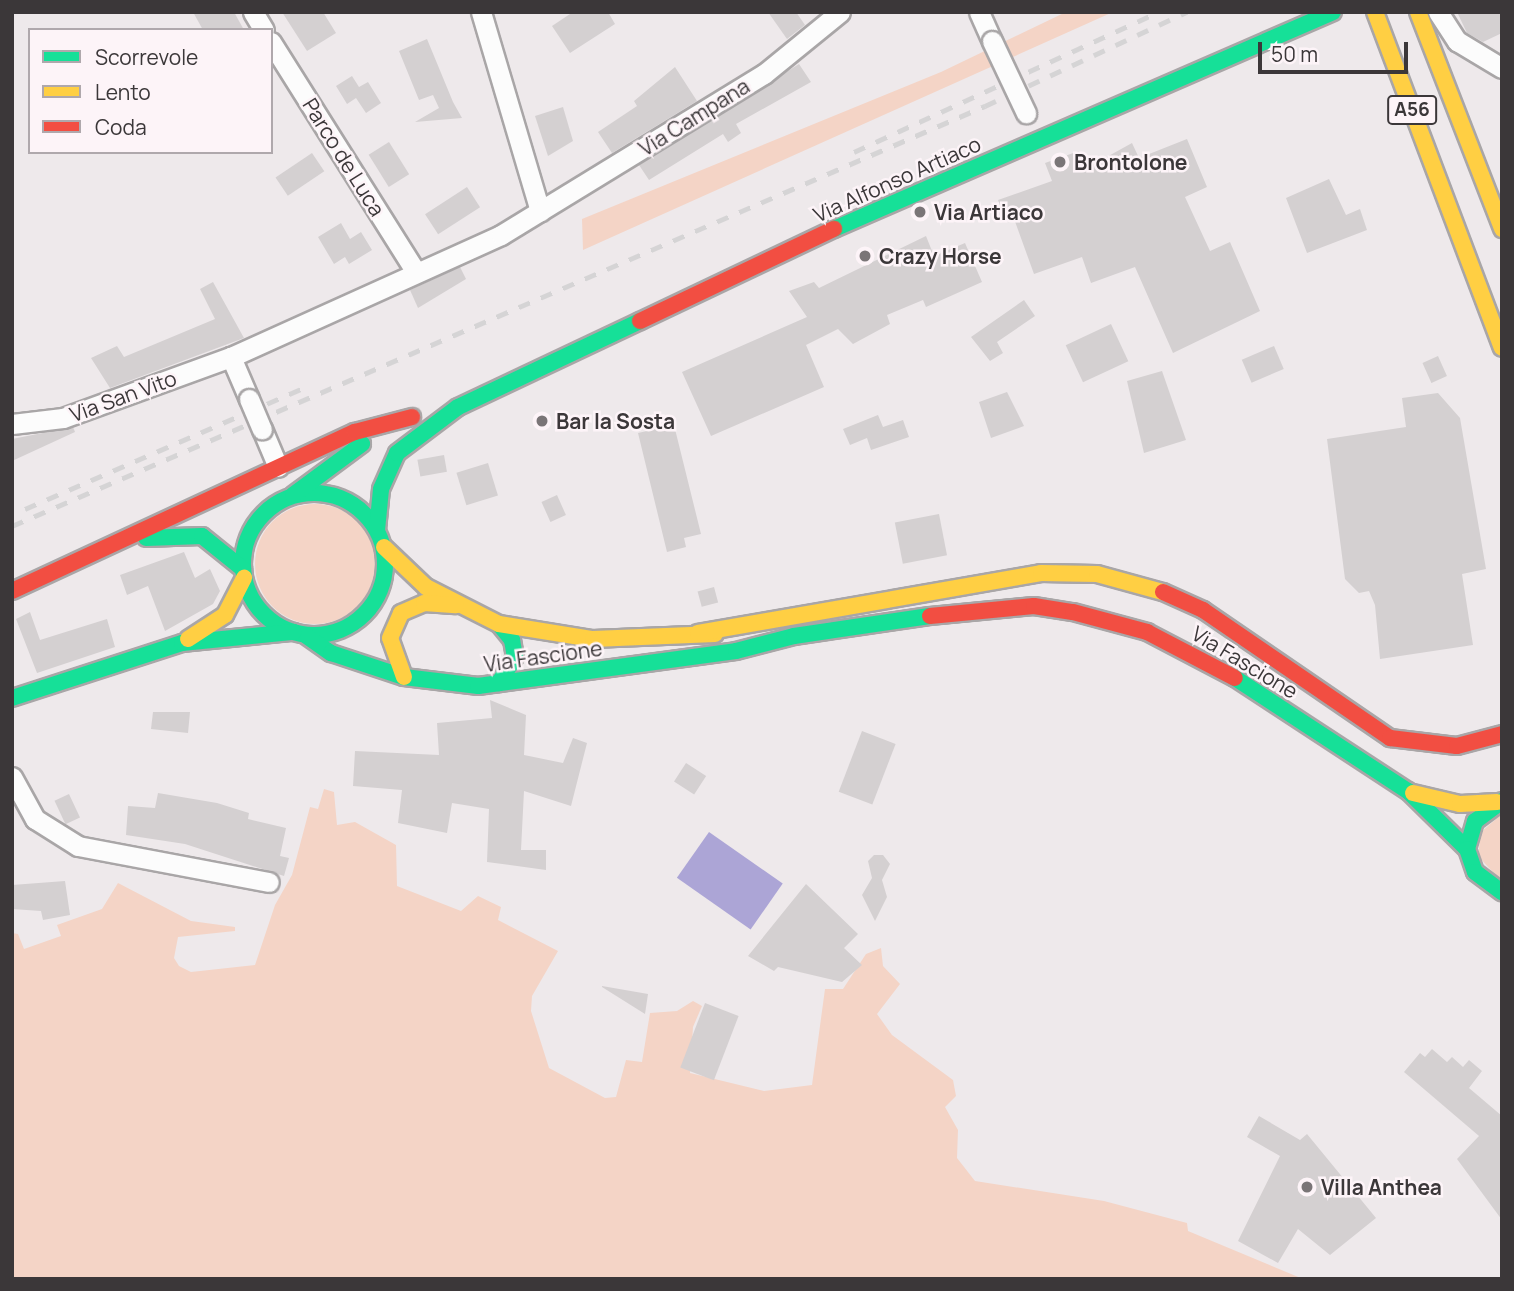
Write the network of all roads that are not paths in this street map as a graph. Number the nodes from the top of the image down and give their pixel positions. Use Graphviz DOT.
graph roads {
  1 [pos="253,12"];
  2 [pos="481,12"];
  3 [pos="840,12"];
  4 [pos="979,12"];
  5 [pos="1333,12"];
  6 [pos="1375,12"];
  7 [pos="1418,12"];
  8 [pos="1438,12"];
  9 [pos="263,28"];
  10 [pos="273,45"];
  11 [pos="1502,68"];
  12 [pos="1038,141"];
  13 [pos="540,211"];
  14 [pos="1502,229"];
  15 [pos="416,272"];
  16 [pos="1502,348"];
  17 [pos="231,357"];
  18 [pos="483,394"];
  19 [pos="412,417"];
  20 [pos="12,424"];
  21 [pos="278,467"];
  22 [pos="289,497"];
  23 [pos="207,499"];
  24 [pos="377,530"];
  25 [pos="124,542"];
  26 [pos="384,547"];
  27 [pos="243,573"];
  28 [pos="12,591"];
  29 [pos="456,605"];
  30 [pos="499,624"];
  31 [pos="698,633"];
  32 [pos="299,634"];
  33 [pos="794,636"];
  34 [pos="182,643"];
  35 [pos="404,677"];
  36 [pos="499,683"];
  37 [pos="12,698"];
  38 [pos="1502,733"];
  39 [pos="12,777"];
  40 [pos="1408,791"];
  41 [pos="1499,801"];
  42 [pos="1467,849"];
  43 [pos="269,882"];
  44 [pos="1499,893"];
  1 -- 9 [label="street"];
  2 -- 13 [label="street"];
  3 -- 13 [label="street, Via Campana"];
  4 -- 12 [label="street, bridge"];
  5 -- 12 [label="main road, Via Alfonso Artiaco"];
  6 -- 16 [label="main road, A56"];
  7 -- 14 [label="main road, A56"];
  8 -- 11 [label="street"];
  10 -- 15 [label="street, Parco de Luca"];
  12 -- 18 [label="main road, Via Alfonso Artiaco"];
  13 -- 15 [label="street, Via Campana"];
  15 -- 17 [label="street, Via San Vito"];
  17 -- 20 [label="street, Via San Vito"];
  17 -- 21 [label="street, bridge"];
  18 -- 19 [label="main road"];
  18 -- 24 [label="main road"];
  19 -- 21 [label="main road"];
  19 -- 22 [label="main road"];
  21 -- 23 [label="main road"];
  22 -- 23 [label="main road"];
  22 -- 24 [label="main road"];
  22 -- 27 [label="main road"];
  23 -- 25 [label="main road"];
  24 -- 26 [label="main road"];
  25 -- 27 [label="main road"];
  25 -- 28 [label="main road"];
  26 -- 29 [label="main road, Via Fascione"];
  26 -- 32 [label="main road"];
  27 -- 32 [label="main road"];
  27 -- 34 [label="main road"];
  29 -- 30 [label="main road, Via Fascione"];
  29 -- 35 [label="main road"];
  30 -- 31 [label="main road, Via Fascione"];
  30 -- 36 [label="main road"];
  31 -- 33 [label="main road, Via Fascione"];
  31 -- 38 [label="main road"];
  32 -- 34 [label="main road"];
  32 -- 35 [label="main road, Via Fascione"];
  33 -- 36 [label="main road, Via Fascione"];
  33 -- 40 [label="main road, Via Fascione"];
  34 -- 37 [label="main road"];
  35 -- 36 [label="main road, Via Fascione"];
  39 -- 43 [label="street"];
  40 -- 41 [label="main road"];
  40 -- 42 [label="main road, Via Fascione"];
  41 -- 42 [label="main road"];
  42 -- 44 [label="main road, Via Fascione"];
}
